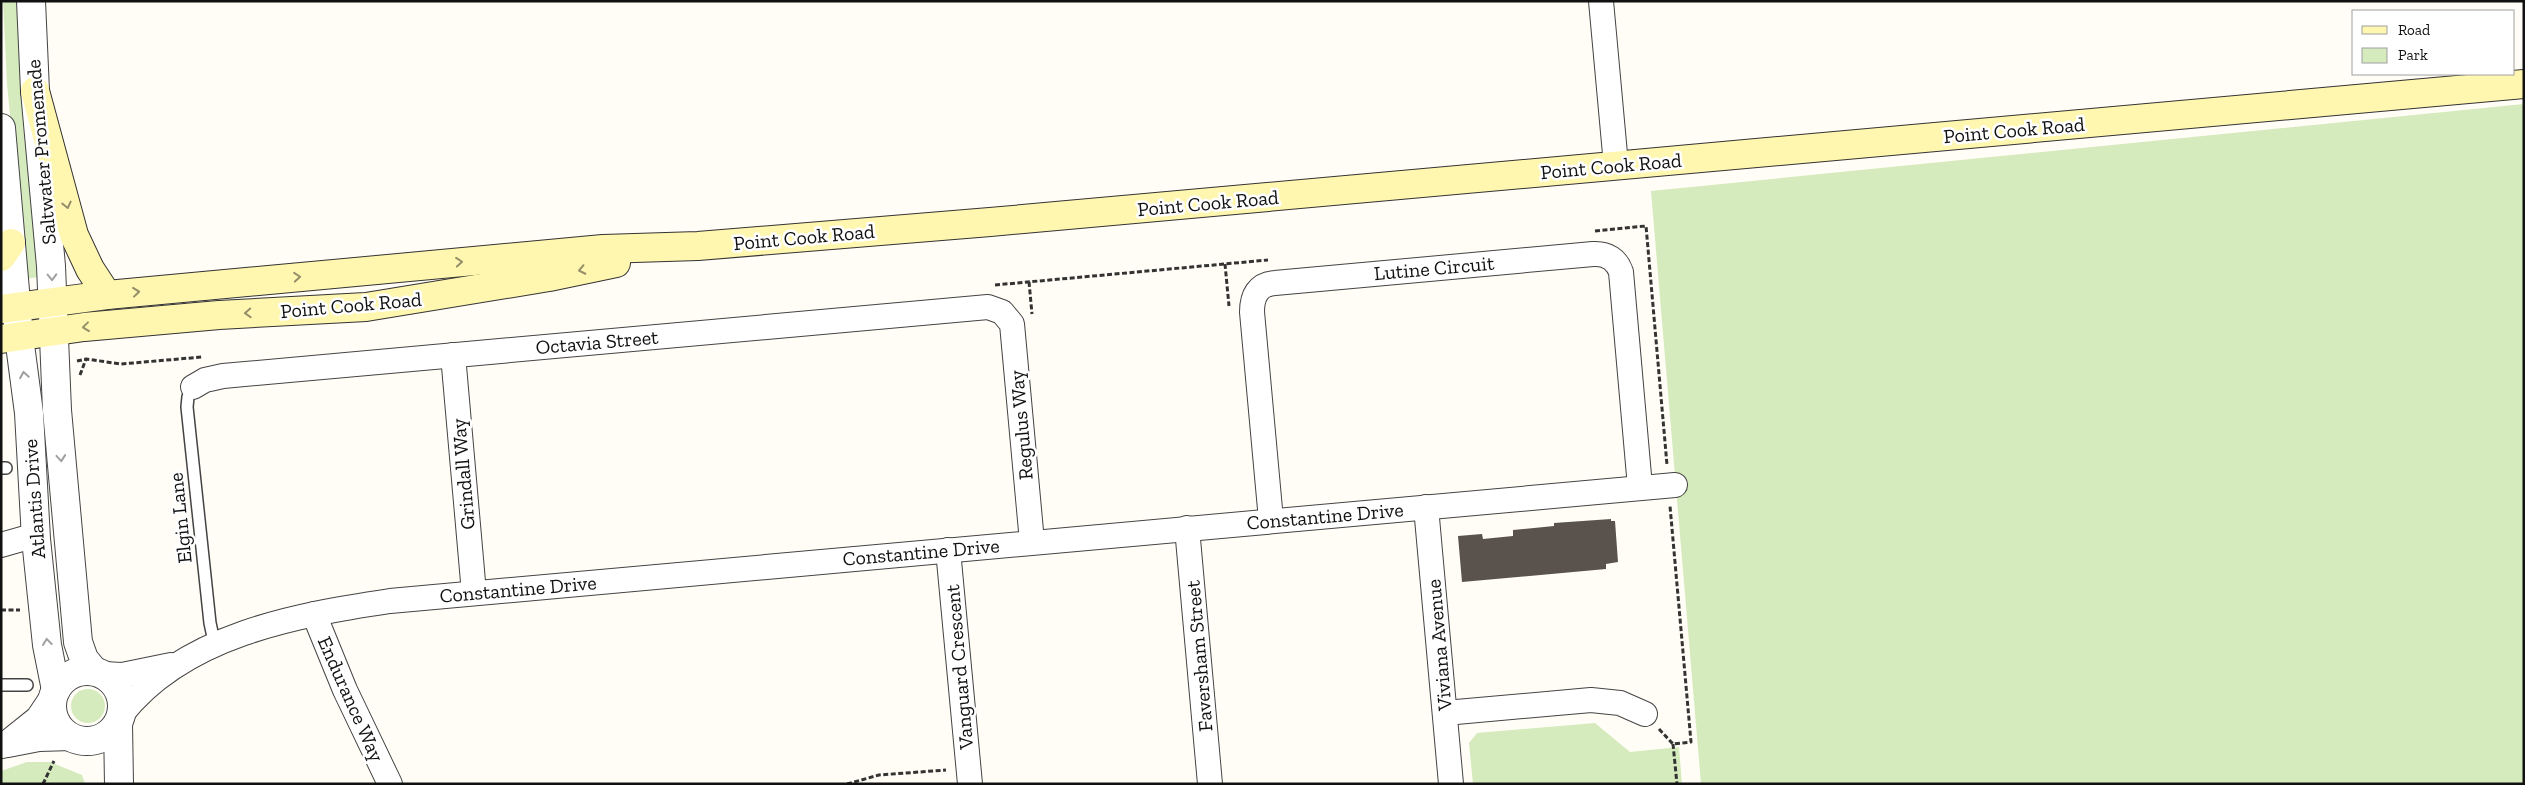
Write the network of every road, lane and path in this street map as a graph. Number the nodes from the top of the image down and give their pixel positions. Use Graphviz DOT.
graph roads {
  1 [pos="31,1"];
  2 [pos="1601,1"];
  3 [pos="2524,84"];
  4 [pos="35,91"];
  5 [pos="1,128"];
  6 [pos="1616,166"];
  7 [pos="1587,231"];
  8 [pos="698,246"];
  9 [pos="6,250"];
  10 [pos="1269,260"];
  11 [pos="986,286"];
  12 [pos="107,295"];
  13 [pos="53,304"];
  14 [pos="9,308"];
  15 [pos="1002,312"];
  16 [pos="52,332"];
  17 [pos="10,338"];
  18 [pos="453,355"];
  19 [pos="203,357"];
  20 [pos="86,359"];
  21 [pos="54,363"];
  22 [pos="80,376"];
  23 [pos="193,387"];
  24 [pos="1672,485"];
  25 [pos="1640,487"];
  26 [pos="1426,507"];
  27 [pos="1271,520"];
  28 [pos="1187,528"];
  29 [pos="36,535"];
  30 [pos="1032,542"];
  31 [pos="1,545"];
  32 [pos="948,550"];
  33 [pos="474,593"];
  34 [pos="1,610"];
  35 [pos="21,610"];
  36 [pos="314,614"];
  37 [pos="215,646"];
  38 [pos="177,664"];
  39 [pos="99,672"];
  40 [pos="26,684"];
  41 [pos="1,685"];
  42 [pos="55,692"];
  43 [pos="1445,713"];
  44 [pos="1645,714"];
  45 [pos="119,719"];
  46 [pos="75,739"];
  47 [pos="1673,744"];
  48 [pos="2,747"];
  49 [pos="54,761"];
  50 [pos="946,770"];
  51 [pos="43,784"];
  52 [pos="114,784"];
  53 [pos="119,784"];
  54 [pos="390,784"];
  55 [pos="847,784"];
  56 [pos="970,784"];
  57 [pos="1210,784"];
  58 [pos="1451,784"];
  59 [pos="1677,784"];
  1 -- 4 [label="street, Saltwater Promenade"];
  2 -- 6 [label="street"];
  3 -- 6 [label="main road, Point Cook Road"];
  4 -- 12 [label="main road, one-way"];
  4 -- 13 [label="street, Saltwater Promenade, one-way"];
  5 -- 9 [label="street, Saltwater Promenade"];
  6 -- 8 [label="main road, Point Cook Road"];
  7 -- 24 [label="path"];
  12 -- 8 [label="main road, Point Cook Road, one-way"];
  8 -- 16 [label="main road, Point Cook Road, one-way"];
  9 -- 14 [label="street, Saltwater Promenade"];
  10 -- 11 [label="path"];
  12 -- 13 [label="main road, Point Cook Road"];
  13 -- 14 [label="main road, Point Cook Road"];
  13 -- 16 [label="street, Atlantis Drive"];
  14 -- 17 [label="street, Atlantis Drive"];
  15 -- 18 [label="street, Octavia Street"];
  15 -- 30 [label="street, Regulus Way"];
  16 -- 17 [label="main road, Point Cook Road"];
  16 -- 21 [label="street, Atlantis Drive"];
  29 -- 17 [label="street, Atlantis Drive, one-way"];
  18 -- 23 [label="street, Octavia Street"];
  18 -- 33 [label="street, Grindall Way"];
  19 -- 20 [label="path"];
  20 -- 21 [label="path"];
  20 -- 22 [label="path"];
  21 -- 39 [label="street, Atlantis Drive, one-way"];
  23 -- 37 [label="lane, Elgin Lane"];
  24 -- 25 [label="street, Constantine Drive"];
  24 -- 47 [label="path"];
  25 -- 26 [label="street, Constantine Drive"];
  25 -- 27 [label="street, Lutine Circuit"];
  26 -- 27 [label="street, Constantine Drive"];
  26 -- 43 [label="street, Viviana Avenue"];
  27 -- 28 [label="street, Constantine Drive"];
  28 -- 30 [label="street, Constantine Drive"];
  28 -- 57 [label="street, Faversham Street"];
  29 -- 31 [label="street"];
  42 -- 29 [label="street, Atlantis Drive, one-way"];
  30 -- 32 [label="street, Constantine Drive"];
  32 -- 33 [label="street, Constantine Drive"];
  32 -- 56 [label="street, Vanguard Crescent"];
  33 -- 36 [label="street, Constantine Drive"];
  34 -- 35 [label="path"];
  36 -- 37 [label="street, Constantine Drive"];
  36 -- 54 [label="street, Endurance Way"];
  37 -- 38 [label="street, Constantine Drive"];
  38 -- 39 [label="street, Constantine Drive"];
  38 -- 45 [label="street, Constantine Drive"];
  39 -- 42 [label="street"];
  39 -- 45 [label="street"];
  40 -- 41 [label="lane"];
  42 -- 46 [label="street"];
  42 -- 48 [label="street"];
  43 -- 44 [label="street"];
  43 -- 58 [label="street, Viviana Avenue"];
  44 -- 47 [label="path"];
  45 -- 46 [label="street"];
  45 -- 53 [label="street"];
  46 -- 48 [label="street"];
  46 -- 52 [label="street"];
  47 -- 59 [label="path"];
  49 -- 51 [label="path"];
  50 -- 55 [label="path"];
}
